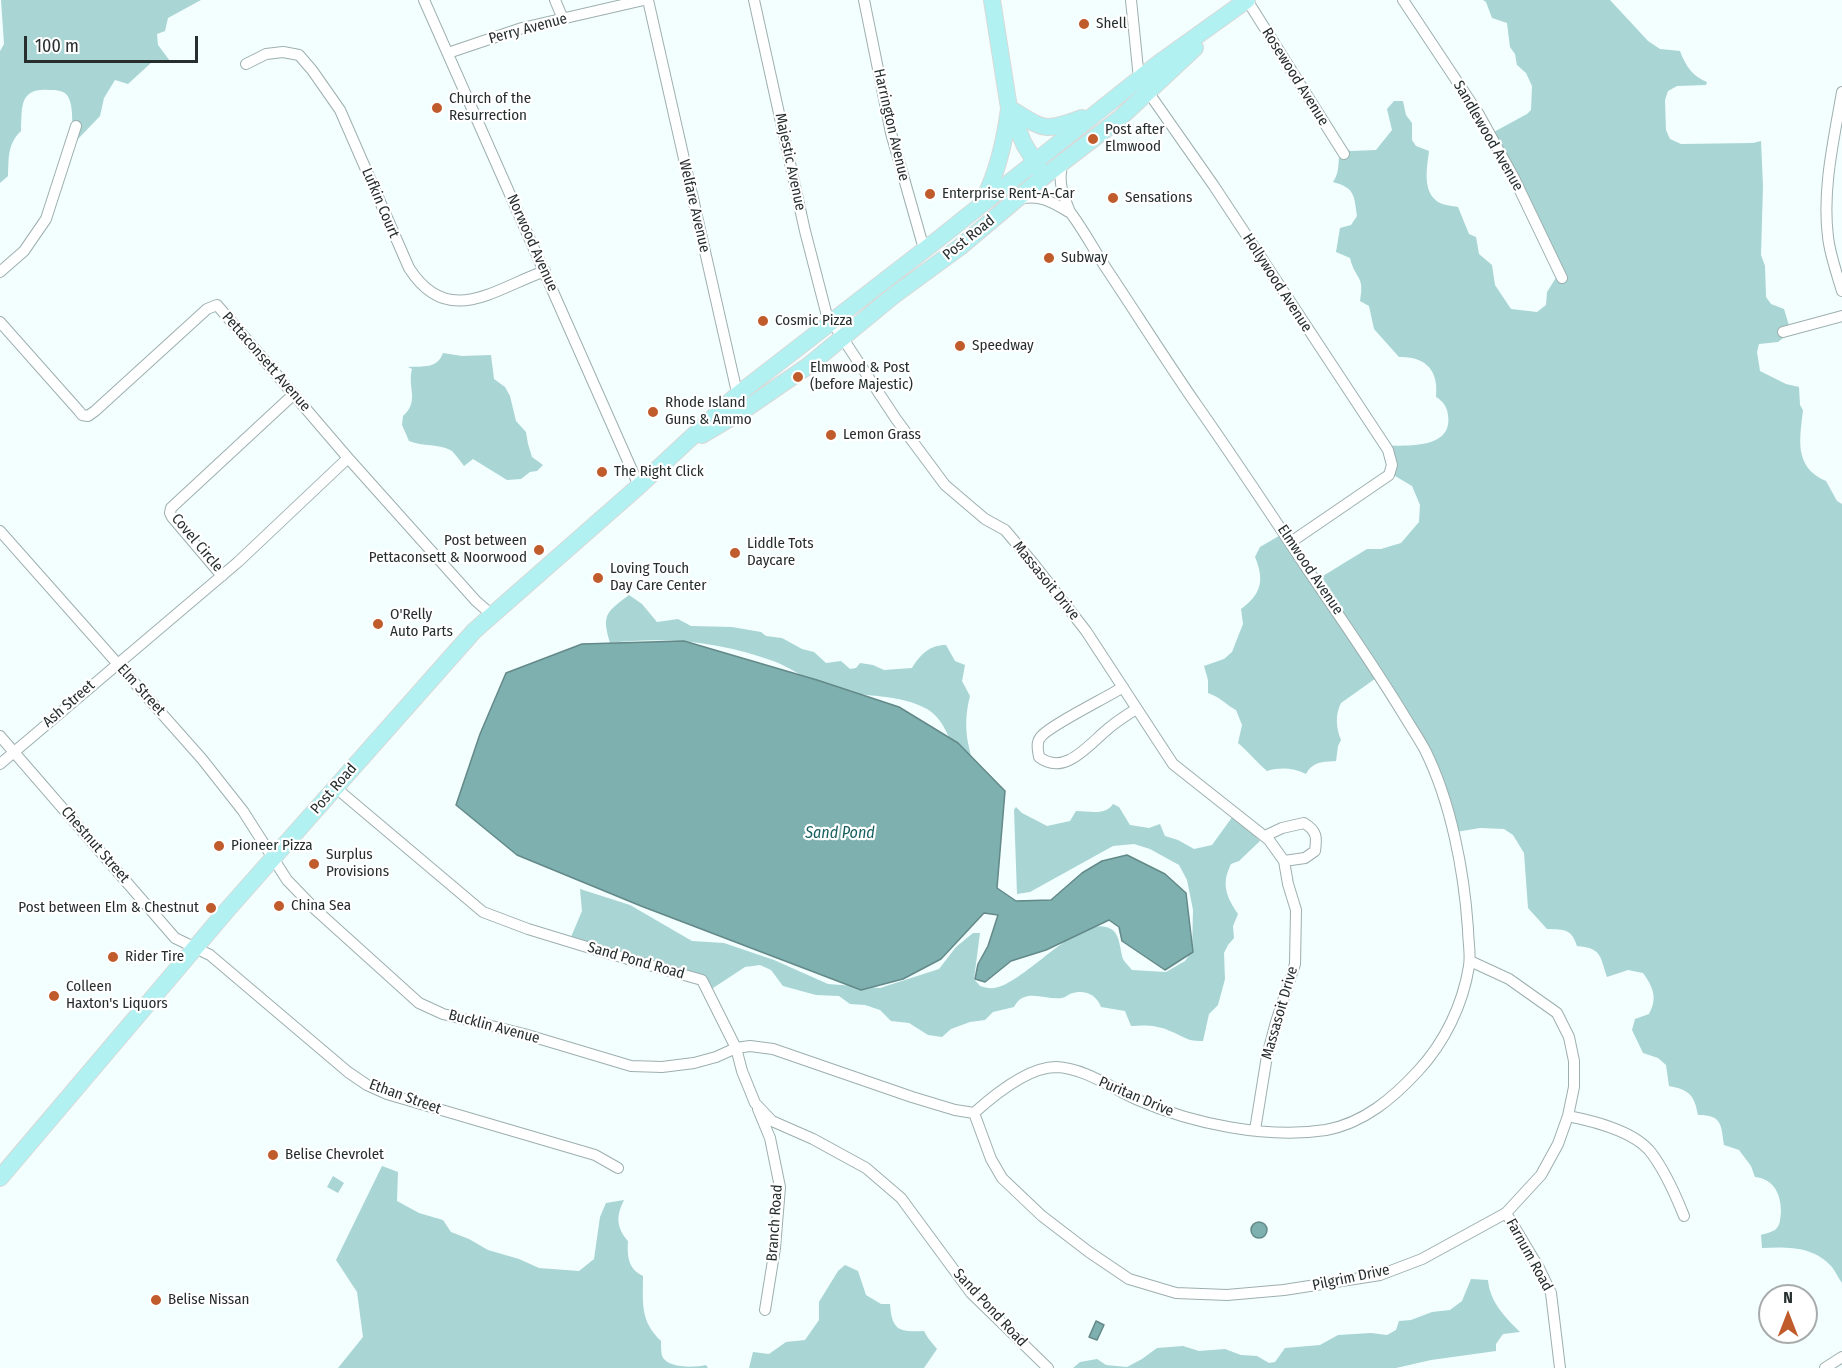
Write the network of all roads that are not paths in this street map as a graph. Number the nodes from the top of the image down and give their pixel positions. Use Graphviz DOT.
graph roads {
  1 [pos="424,0"];
  2 [pos="555,0"];
  3 [pos="646,0"];
  4 [pos="754,0"];
  5 [pos="864,0"];
  6 [pos="992,0"];
  7 [pos="1131,0"];
  8 [pos="1247,0"];
  9 [pos="1403,0"];
  10 [pos="563,19"];
  11 [pos="448,53"];
  12 [pos="246,64"];
  13 [pos="1143,85"];
  14 [pos="1842,92"];
  15 [pos="1009,108"];
  16 [pos="1099,111"];
  17 [pos="76,126"];
  18 [pos="1344,154"];
  19 [pos="1034,161"];
  20 [pos="1063,162"];
  21 [pos="1044,176"];
  22 [pos="1014,201"];
  23 [pos="981,204"];
  24 [pos="1070,212"];
  25 [pos="924,249"];
  26 [pos="0,272"];
  27 [pos="545,272"];
  28 [pos="1562,278"];
  29 [pos="1842,291"];
  30 [pos="1842,316"];
  31 [pos="0,322"];
  32 [pos="832,322"];
  33 [pos="1783,332"];
  34 [pos="843,337"];
  35 [pos="294,394"];
  36 [pos="737,395"];
  37 [pos="744,411"];
  38 [pos="672,453"];
  39 [pos="348,458"];
  40 [pos="639,486"];
  41 [pos="0,531"];
  42 [pos="1291,542"];
  43 [pos="222,576"];
  44 [pos="492,615"];
  45 [pos="117,663"];
  46 [pos="1123,687"];
  47 [pos="1136,709"];
  48 [pos="0,736"];
  49 [pos="14,752"];
  50 [pos="0,764"];
  51 [pos="336,788"];
  52 [pos="1265,836"];
  53 [pos="272,858"];
  54 [pos="1284,861"];
  55 [pos="194,948"];
  56 [pos="1470,961"];
  57 [pos="736,1048"];
  58 [pos="755,1103"];
  59 [pos="974,1113"];
  60 [pos="1568,1116"];
  61 [pos="1255,1130"];
  62 [pos="3,1168"];
  63 [pos="618,1168"];
  64 [pos="1506,1213"];
  65 [pos="1684,1216"];
  66 [pos="765,1310"];
  67 [pos="1842,1357"];
  68 [pos="1048,1368"];
  69 [pos="1560,1368"];
  70 [pos="1825,1368"];
  1 -- 11 [label="street, Norwood Avenue"];
  2 -- 10 [label="street"];
  3 -- 10 [label="street, Perry Avenue"];
  3 -- 36 [label="street, Welfare Avenue"];
  4 -- 32 [label="street, Majestic Avenue"];
  5 -- 25 [label="street, Harrington Avenue"];
  6 -- 15 [label="main road"];
  7 -- 13 [label="street"];
  8 -- 13 [label="main road, Post Road"];
  8 -- 18 [label="street, Rosewood Avenue"];
  9 -- 28 [label="street, Sandlewood Avenue"];
  10 -- 11 [label="street, Perry Avenue"];
  11 -- 27 [label="street, Norwood Avenue"];
  12 -- 27 [label="street, Lufkin Court"];
  13 -- 16 [label="main road, Post Road"];
  13 -- 20 [label="main road, Post Road"];
  13 -- 42 [label="street, Hollywood Avenue"];
  14 -- 29 [label="street"];
  15 -- 16 [label="main road"];
  15 -- 19 [label="main road"];
  15 -- 23 [label="main road"];
  16 -- 19 [label="main road, Post Road"];
  17 -- 26 [label="street"];
  19 -- 21 [label="main road"];
  19 -- 23 [label="main road, Post Road"];
  20 -- 21 [label="main road, Post Road"];
  20 -- 24 [label="street, Elmwood Avenue"];
  21 -- 22 [label="main road, Post Road"];
  22 -- 24 [label="street, Elmwood Avenue"];
  22 -- 34 [label="main road, Post Road"];
  23 -- 25 [label="main road, Post Road"];
  24 -- 42 [label="street, Elmwood Avenue"];
  25 -- 32 [label="main road, Post Road"];
  27 -- 40 [label="street, Norwood Avenue"];
  30 -- 33 [label="street"];
  31 -- 35 [label="street, Pettaconsett Avenue"];
  32 -- 34 [label="street, Massasoit Drive"];
  32 -- 36 [label="main road, Post Road"];
  34 -- 37 [label="main road, Post Road"];
  34 -- 46 [label="street, Massasoit Drive"];
  35 -- 39 [label="street, Pettaconsett Avenue"];
  35 -- 43 [label="street, Covel Circle"];
  36 -- 37 [label="street, Welfare Avenue"];
  36 -- 38 [label="main road, Post Road"];
  37 -- 38 [label="main road, Post Road"];
  38 -- 40 [label="main road, Post Road"];
  39 -- 43 [label="street, Covel Circle"];
  39 -- 44 [label="street, Pettaconsett Avenue"];
  40 -- 44 [label="main road, Post Road"];
  41 -- 45 [label="street, Elm Street"];
  42 -- 56 [label="street, Elmwood Avenue"];
  43 -- 45 [label="street, Ash Street"];
  44 -- 51 [label="main road, Post Road"];
  45 -- 49 [label="street, Ash Street"];
  45 -- 53 [label="street, Elm Street"];
  46 -- 47 [label="street, Massasoit Drive"];
  46 -- 47 [label="street"];
  47 -- 52 [label="street, Massasoit Drive"];
  48 -- 49 [label="street, Chestnut Street"];
  49 -- 50 [label="street, Ash Street"];
  49 -- 55 [label="street, Chestnut Street"];
  51 -- 53 [label="main road, Post Road"];
  51 -- 57 [label="street, Sand Pond Road"];
  52 -- 54 [label="street, Massasoit Drive"];
  52 -- 54 [label="street"];
  53 -- 55 [label="main road, Post Road"];
  53 -- 57 [label="street, Bucklin Avenue"];
  54 -- 61 [label="street, Massasoit Drive"];
  55 -- 62 [label="main road, Post Road"];
  55 -- 63 [label="street, Ethan Street"];
  56 -- 60 [label="street, Pilgrim Drive"];
  56 -- 61 [label="street, Puritan Drive"];
  57 -- 58 [label="street, Sand Pond Road"];
  57 -- 59 [label="street"];
  58 -- 66 [label="street, Branch Road"];
  58 -- 68 [label="street, Sand Pond Road"];
  59 -- 61 [label="street, Puritan Drive"];
  59 -- 64 [label="street, Pilgrim Drive"];
  60 -- 64 [label="street, Pilgrim Drive"];
  60 -- 65 [label="street"];
  64 -- 69 [label="street, Farnum Road"];
  67 -- 70 [label="street"];
}
